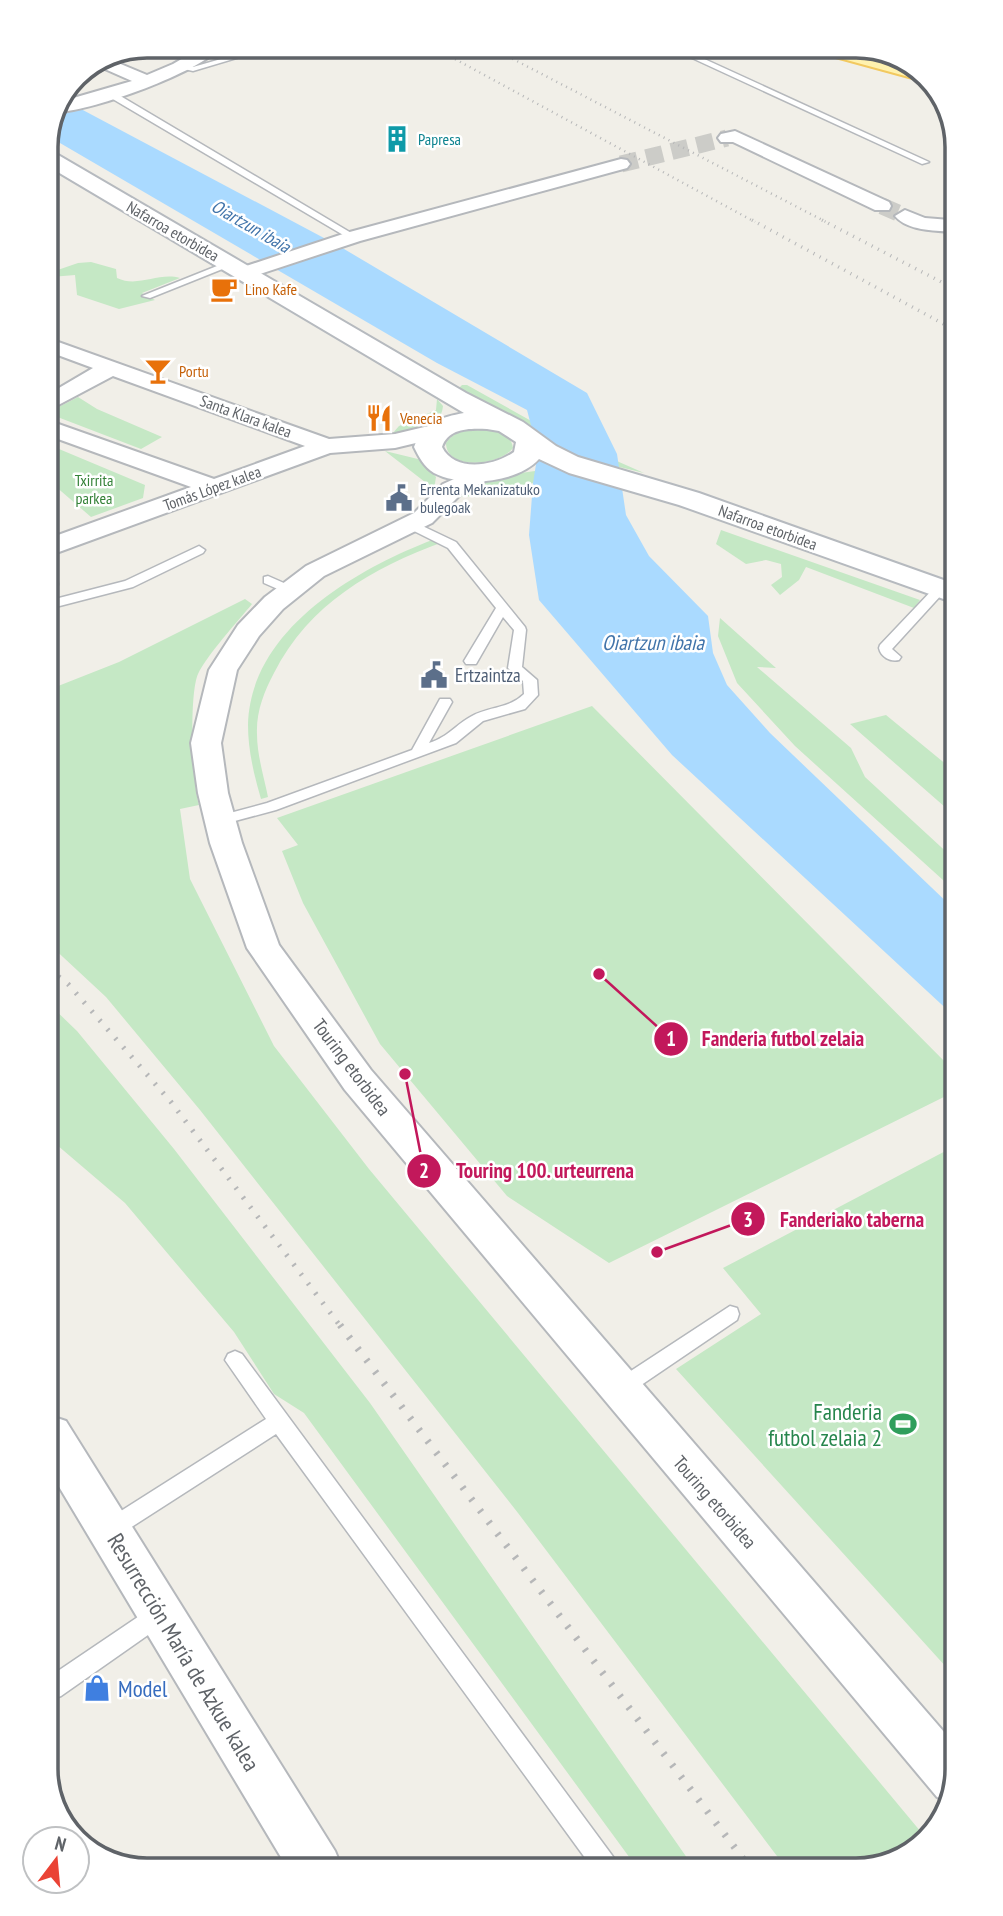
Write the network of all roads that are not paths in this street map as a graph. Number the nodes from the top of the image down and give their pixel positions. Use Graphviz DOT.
graph roads {
  1 [pos="194,58"];
  2 [pos="231,58"];
  3 [pos="696,58"];
  4 [pos="858,58"];
  5 [pos="111,66"];
  6 [pos="179,67"];
  7 [pos="902,71"];
  8 [pos="147,80"];
  9 [pos="109,93"];
  10 [pos="79,101"];
  11 [pos="727,138"];
  12 [pos="925,162"];
  13 [pos="58,163"];
  14 [pos="621,164"];
  15 [pos="882,206"];
  16 [pos="905,216"];
  17 [pos="945,225"];
  18 [pos="346,239"];
  19 [pos="246,267"];
  20 [pos="147,296"];
  21 [pos="58,348"];
  22 [pos="112,367"];
  23 [pos="444,391"];
  24 [pos="58,398"];
  25 [pos="502,423"];
  26 [pos="58,431"];
  27 [pos="527,436"];
  28 [pos="327,446"];
  29 [pos="442,455"];
  30 [pos="511,467"];
  31 [pos="581,467"];
  32 [pos="214,487"];
  33 [pos="412,525"];
  34 [pos="58,544"];
  35 [pos="199,550"];
  36 [pos="945,591"];
  37 [pos="945,592"];
  38 [pos="58,602"];
  39 [pos="502,609"];
  40 [pos="894,657"];
  41 [pos="471,661"];
  42 [pos="445,702"];
  43 [pos="417,753"];
  44 [pos="220,820"];
  45 [pos="730,1314"];
  46 [pos="235,1360"];
  47 [pos="619,1389"];
  48 [pos="279,1421"];
  49 [pos="58,1446"];
  50 [pos="109,1530"];
  51 [pos="160,1613"];
  52 [pos="58,1684"];
  53 [pos="945,1769"];
  54 [pos="311,1858"];
  55 [pos="600,1858"];
  1 -- 6 [label="street"];
  2 -- 6 [label="lane"];
  3 -- 12 [label="lane"];
  4 -- 7 [label="main road"];
  5 -- 8 [label="street"];
  6 -- 8 [label="street"];
  8 -- 9 [label="street"];
  9 -- 10 [label="street"];
  9 -- 18 [label="lane"];
  11 -- 15 [label="street"];
  13 -- 19 [label="main road, Nafarroa etorbidea"];
  14 -- 18 [label="street"];
  16 -- 17 [label="street"];
  18 -- 19 [label="street"];
  19 -- 20 [label="lane"];
  19 -- 23 [label="main road, Nafarroa etorbidea"];
  21 -- 22 [label="street, Santa Klara kalea"];
  22 -- 24 [label="street"];
  22 -- 28 [label="street, Santa Klara kalea"];
  23 -- 25 [label="main road, Nafarroa etorbidea"];
  23 -- 29 [label="main road"];
  25 -- 27 [label="main road, Nafarroa etorbidea"];
  25 -- 29 [label="main road"];
  26 -- 32 [label="street"];
  27 -- 30 [label="main road"];
  27 -- 31 [label="main road, Nafarroa etorbidea"];
  28 -- 29 [label="street, Tomás López kalea"];
  28 -- 32 [label="street, Tomás López kalea"];
  29 -- 30 [label="main road, Nafarroa etorbidea"];
  29 -- 33 [label="street, Touring etorbidea"];
  30 -- 31 [label="main road, Nafarroa etorbidea"];
  31 -- 36 [label="main road, Nafarroa etorbidea"];
  32 -- 34 [label="street, Tomás López kalea"];
  33 -- 39 [label="lane"];
  33 -- 44 [label="street, Touring etorbidea"];
  35 -- 38 [label="lane"];
  37 -- 40 [label="lane"];
  39 -- 41 [label="lane"];
  39 -- 43 [label="lane"];
  42 -- 43 [label="lane"];
  43 -- 44 [label="lane"];
  44 -- 47 [label="street, Touring etorbidea"];
  45 -- 47 [label="lane"];
  46 -- 48 [label="lane"];
  47 -- 53 [label="street, Touring etorbidea"];
  48 -- 50 [label="lane"];
  48 -- 55 [label="lane"];
  49 -- 50 [label="street, Resurrección María de Azkue kalea"];
  50 -- 51 [label="street, Resurrección María de Azkue kalea"];
  51 -- 52 [label="lane"];
  51 -- 54 [label="street, Resurrección María de Azkue kalea"];
}
